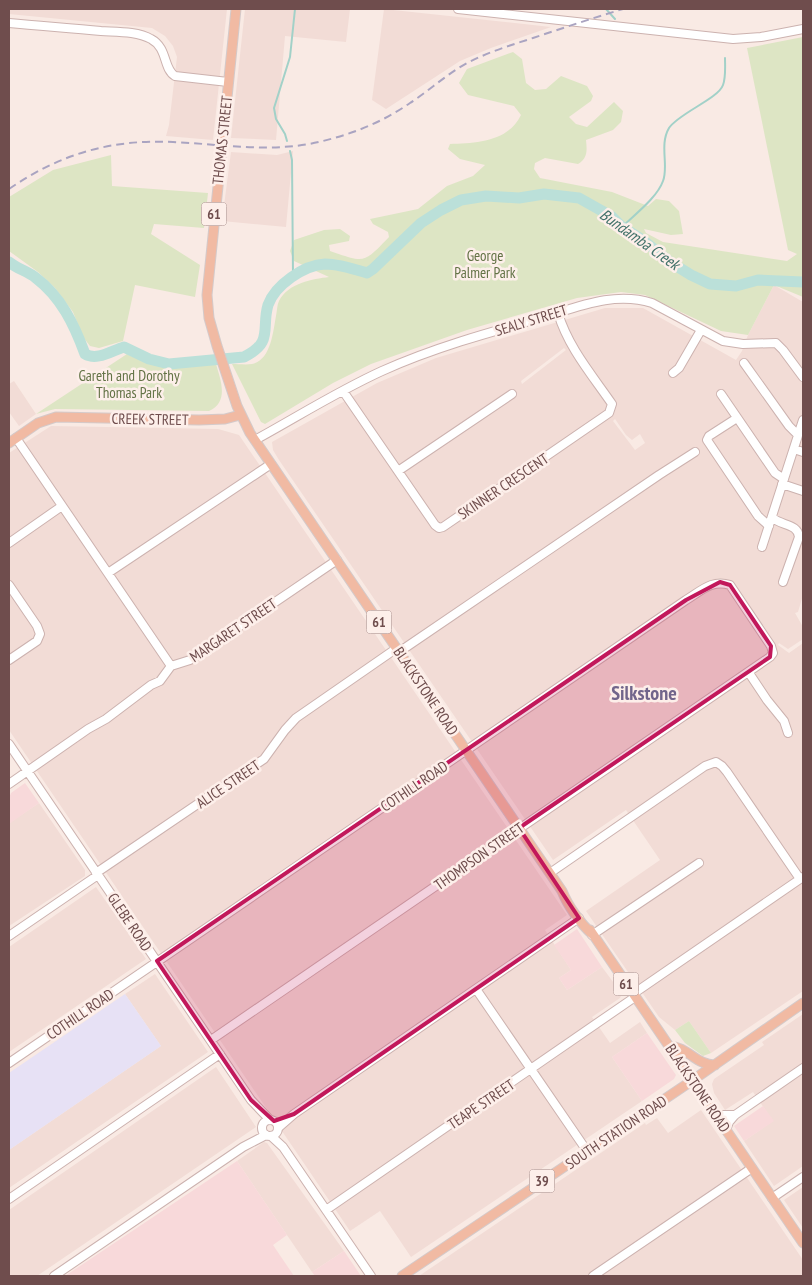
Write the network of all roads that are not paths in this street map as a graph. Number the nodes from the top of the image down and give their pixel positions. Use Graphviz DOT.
graph roads {
  1 [pos="236,9"];
  2 [pos="458,9"];
  3 [pos="9,23"];
  4 [pos="803,29"];
  5 [pos="228,82"];
  6 [pos="558,313"];
  7 [pos="701,330"];
  8 [pos="744,362"];
  9 [pos="673,373"];
  10 [pos="803,377"];
  11 [pos="343,391"];
  12 [pos="512,394"];
  13 [pos="721,394"];
  14 [pos="240,415"];
  15 [pos="737,418"];
  16 [pos="803,420"];
  17 [pos="798,435"];
  18 [pos="255,440"];
  19 [pos="12,441"];
  20 [pos="794,449"];
  21 [pos="695,452"];
  22 [pos="803,452"];
  23 [pos="271,464"];
  24 [pos="398,471"];
  25 [pos="783,482"];
  26 [pos="803,491"];
  27 [pos="62,506"];
  28 [pos="772,517"];
  29 [pos="769,526"];
  30 [pos="9,542"];
  31 [pos="762,546"];
  32 [pos="337,560"];
  33 [pos="108,573"];
  34 [pos="783,582"];
  35 [pos="9,585"];
  36 [pos="398,650"];
  37 [pos="9,660"];
  38 [pos="171,666"];
  39 [pos="748,673"];
  40 [pos="788,733"];
  41 [pos="9,744"];
  42 [pos="466,750"];
  43 [pos="27,771"];
  44 [pos="9,784"];
  45 [pos="520,828"];
  46 [pos="699,863"];
  47 [pos="550,873"];
  48 [pos="97,874"];
  49 [pos="802,878"];
  50 [pos="562,891"];
  51 [pos="579,918"];
  52 [pos="592,934"];
  53 [pos="9,936"];
  54 [pos="157,961"];
  55 [pos="476,989"];
  56 [pos="634,996"];
  57 [pos="803,1003"];
  58 [pos="211,1040"];
  59 [pos="670,1046"];
  60 [pos="220,1054"];
  61 [pos="9,1063"];
  62 [pos="715,1065"];
  63 [pos="803,1068"];
  64 [pos="530,1069"];
  65 [pos="693,1080"];
  66 [pos="716,1115"];
  67 [pos="735,1115"];
  68 [pos="270,1128"];
  69 [pos="726,1130"];
  70 [pos="586,1151"];
  71 [pos="752,1168"];
  72 [pos="803,1177"];
  73 [pos="772,1198"];
  74 [pos="9,1199"];
  75 [pos="326,1210"];
  76 [pos="803,1243"];
  77 [pos="54,1276"];
  78 [pos="371,1276"];
  79 [pos="402,1276"];
  80 [pos="593,1276"];
  1 -- 5 [label="main road, THOMAS STREET / 61"];
  2 -- 4 [label="street"];
  3 -- 5 [label="street"];
  5 -- 14 [label="main road, THOMAS STREET / 61"];
  6 -- 7 [label="street, SEALY STREET"];
  6 -- 11 [label="street, SEALY STREET"];
  6 -- 24 [label="street, SKINNER CRESCENT"];
  7 -- 9 [label="street"];
  7 -- 10 [label="street, SEALY STREET"];
  8 -- 17 [label="street"];
  11 -- 18 [label="street, SEALY STREET"];
  11 -- 24 [label="street, SKINNER CRESCENT"];
  12 -- 24 [label="street"];
  13 -- 15 [label="street"];
  14 -- 18 [label="main road, BLACKSTONE ROAD / 61"];
  14 -- 19 [label="main road, CREEK STREET"];
  15 -- 25 [label="street"];
  15 -- 29 [label="street"];
  16 -- 17 [label="street"];
  17 -- 20 [label="street"];
  18 -- 23 [label="main road, BLACKSTONE ROAD / 61"];
  19 -- 27 [label="street"];
  20 -- 22 [label="street"];
  20 -- 25 [label="street"];
  21 -- 36 [label="street, ALICE STREET"];
  23 -- 32 [label="main road, BLACKSTONE ROAD / 61"];
  23 -- 33 [label="street"];
  25 -- 26 [label="street"];
  25 -- 28 [label="street"];
  27 -- 30 [label="street"];
  27 -- 33 [label="street"];
  28 -- 29 [label="street"];
  28 -- 34 [label="street"];
  29 -- 31 [label="street"];
  32 -- 36 [label="main road, BLACKSTONE ROAD / 61"];
  32 -- 38 [label="street, MARGARET STREET"];
  33 -- 38 [label="street"];
  35 -- 37 [label="street"];
  36 -- 42 [label="main road, BLACKSTONE ROAD / 61"];
  36 -- 48 [label="street, ALICE STREET"];
  38 -- 43 [label="street, MARGARET STREET"];
  39 -- 40 [label="street"];
  39 -- 42 [label="street, COTHILL ROAD"];
  39 -- 45 [label="street, THOMPSON STREET"];
  41 -- 43 [label="street, GLEBE ROAD"];
  42 -- 45 [label="main road, BLACKSTONE ROAD / 61"];
  42 -- 54 [label="street, COTHILL ROAD"];
  43 -- 44 [label="street, MARGARET STREET"];
  43 -- 48 [label="street, GLEBE ROAD"];
  45 -- 47 [label="main road, BLACKSTONE ROAD / 61"];
  45 -- 58 [label="street, THOMPSON STREET"];
  46 -- 52 [label="street"];
  47 -- 49 [label="street"];
  47 -- 50 [label="main road, BLACKSTONE ROAD / 61"];
  48 -- 53 [label="street, ALICE STREET"];
  48 -- 54 [label="street, GLEBE ROAD"];
  49 -- 56 [label="street, TEAPE STREET"];
  50 -- 51 [label="main road, BLACKSTONE ROAD / 61"];
  50 -- 52 [label="main road, BLACKSTONE ROAD / 61"];
  51 -- 52 [label="main road, BLACKSTONE ROAD / 61"];
  51 -- 55 [label="street"];
  52 -- 56 [label="main road, BLACKSTONE ROAD / 61"];
  54 -- 58 [label="street, GLEBE ROAD"];
  54 -- 61 [label="street, COTHILL ROAD"];
  55 -- 64 [label="street"];
  55 -- 68 [label="street"];
  56 -- 59 [label="main road, BLACKSTONE ROAD / 61"];
  56 -- 64 [label="street, TEAPE STREET"];
  57 -- 62 [label="main road, SOUTH STATION ROAD / 39"];
  58 -- 60 [label="street, GLEBE ROAD"];
  59 -- 62 [label="main road"];
  59 -- 65 [label="main road, BLACKSTONE ROAD / 61"];
  60 -- 68 [label="street, GLEBE ROAD"];
  60 -- 74 [label="street"];
  62 -- 65 [label="main road, SOUTH STATION ROAD / 39"];
  63 -- 67 [label="street"];
  64 -- 70 [label="street"];
  64 -- 75 [label="street, TEAPE STREET"];
  65 -- 66 [label="main road, BLACKSTONE ROAD"];
  65 -- 70 [label="main road, SOUTH STATION ROAD / 39"];
  66 -- 67 [label="street"];
  66 -- 69 [label="main road, BLACKSTONE ROAD"];
  67 -- 69 [label="street"];
  68 -- 75 [label="street, GLEBE ROAD"];
  68 -- 77 [label="street"];
  69 -- 71 [label="main road, BLACKSTONE ROAD"];
  70 -- 79 [label="main road, SOUTH STATION ROAD / 39"];
  71 -- 73 [label="main road, BLACKSTONE ROAD"];
  71 -- 80 [label="street"];
  72 -- 73 [label="street"];
  73 -- 76 [label="main road, BLACKSTONE ROAD"];
  75 -- 78 [label="street, GLEBE ROAD"];
}
